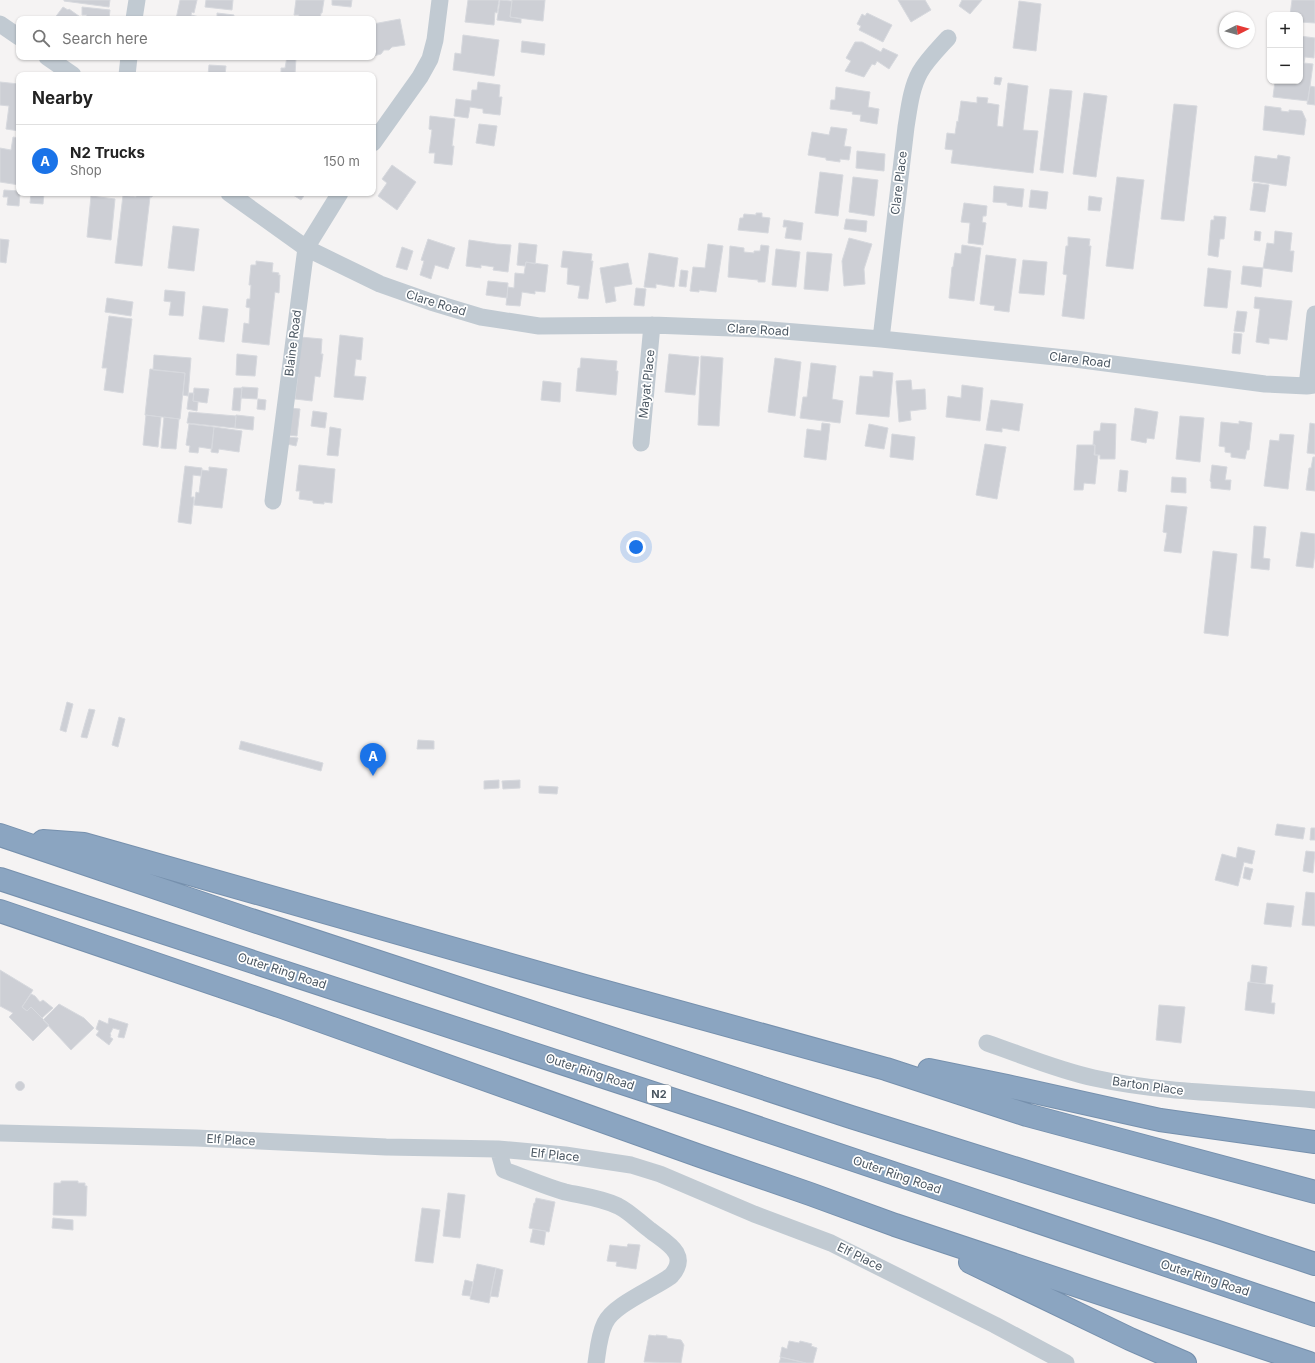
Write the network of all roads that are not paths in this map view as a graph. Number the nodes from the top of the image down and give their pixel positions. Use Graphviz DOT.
graph roads {
  1 [pos="137,0"];
  2 [pos="440,0"];
  3 [pos="134,16"];
  4 [pos="0,24"];
  5 [pos="16,35"];
  6 [pos="948,38"];
  7 [pos="51,60"];
  8 [pos="129,60"];
  9 [pos="69,72"];
  10 [pos="127,72"];
  11 [pos="376,139"];
  12 [pos="233,196"];
  13 [pos="338,196"];
  14 [pos="306,248"];
  15 [pos="1315,314"];
  16 [pos="652,325"];
  17 [pos="880,339"];
  18 [pos="1311,386"];
  19 [pos="641,443"];
  20 [pos="273,501"];
  21 [pos="4,836"];
  22 [pos="0,879"];
  23 [pos="0,911"];
  24 [pos="987,1043"];
  25 [pos="886,1069"];
  26 [pos="1315,1100"];
  27 [pos="0,1133"];
  28 [pos="1286,1139"];
  29 [pos="1315,1142"];
  30 [pos="498,1149"];
  31 [pos="1315,1152"];
  32 [pos="1315,1192"];
  33 [pos="895,1225"];
  34 [pos="1315,1264"];
  35 [pos="1032,1293"];
  36 [pos="1315,1315"];
  37 [pos="596,1363"];
  38 [pos="1066,1363"];
  39 [pos="1157,1363"];
  40 [pos="1185,1363"];
  41 [pos="1309,1363"];
  1 -- 3 [label="street"];
  2 -- 11 [label="street"];
  4 -- 5 [label="street"];
  6 -- 17 [label="street, Clare Place"];
  7 -- 9 [label="street"];
  8 -- 10 [label="street"];
  12 -- 14 [label="street, Clare Road"];
  13 -- 14 [label="street, Blaine Road"];
  14 -- 16 [label="street, Clare Road"];
  14 -- 20 [label="street, Blaine Road"];
  15 -- 18 [label="street"];
  16 -- 17 [label="street, Clare Road"];
  16 -- 19 [label="street, Mayat Place"];
  17 -- 18 [label="street, Clare Road"];
  21 -- 25 [label="highway"];
  21 -- 34 [label="highway"];
  22 -- 36 [label="highway, Outer Ring Road / N2"];
  23 -- 33 [label="highway"];
  24 -- 26 [label="street, Barton Place"];
  25 -- 28 [label="highway"];
  25 -- 32 [label="highway"];
  27 -- 30 [label="street, Elf Place"];
  28 -- 29 [label="highway"];
  28 -- 31 [label="highway"];
  30 -- 37 [label="street"];
  30 -- 38 [label="street, Elf Place"];
  33 -- 35 [label="highway"];
  33 -- 41 [label="highway"];
  35 -- 39 [label="highway"];
  35 -- 40 [label="highway"];
}
